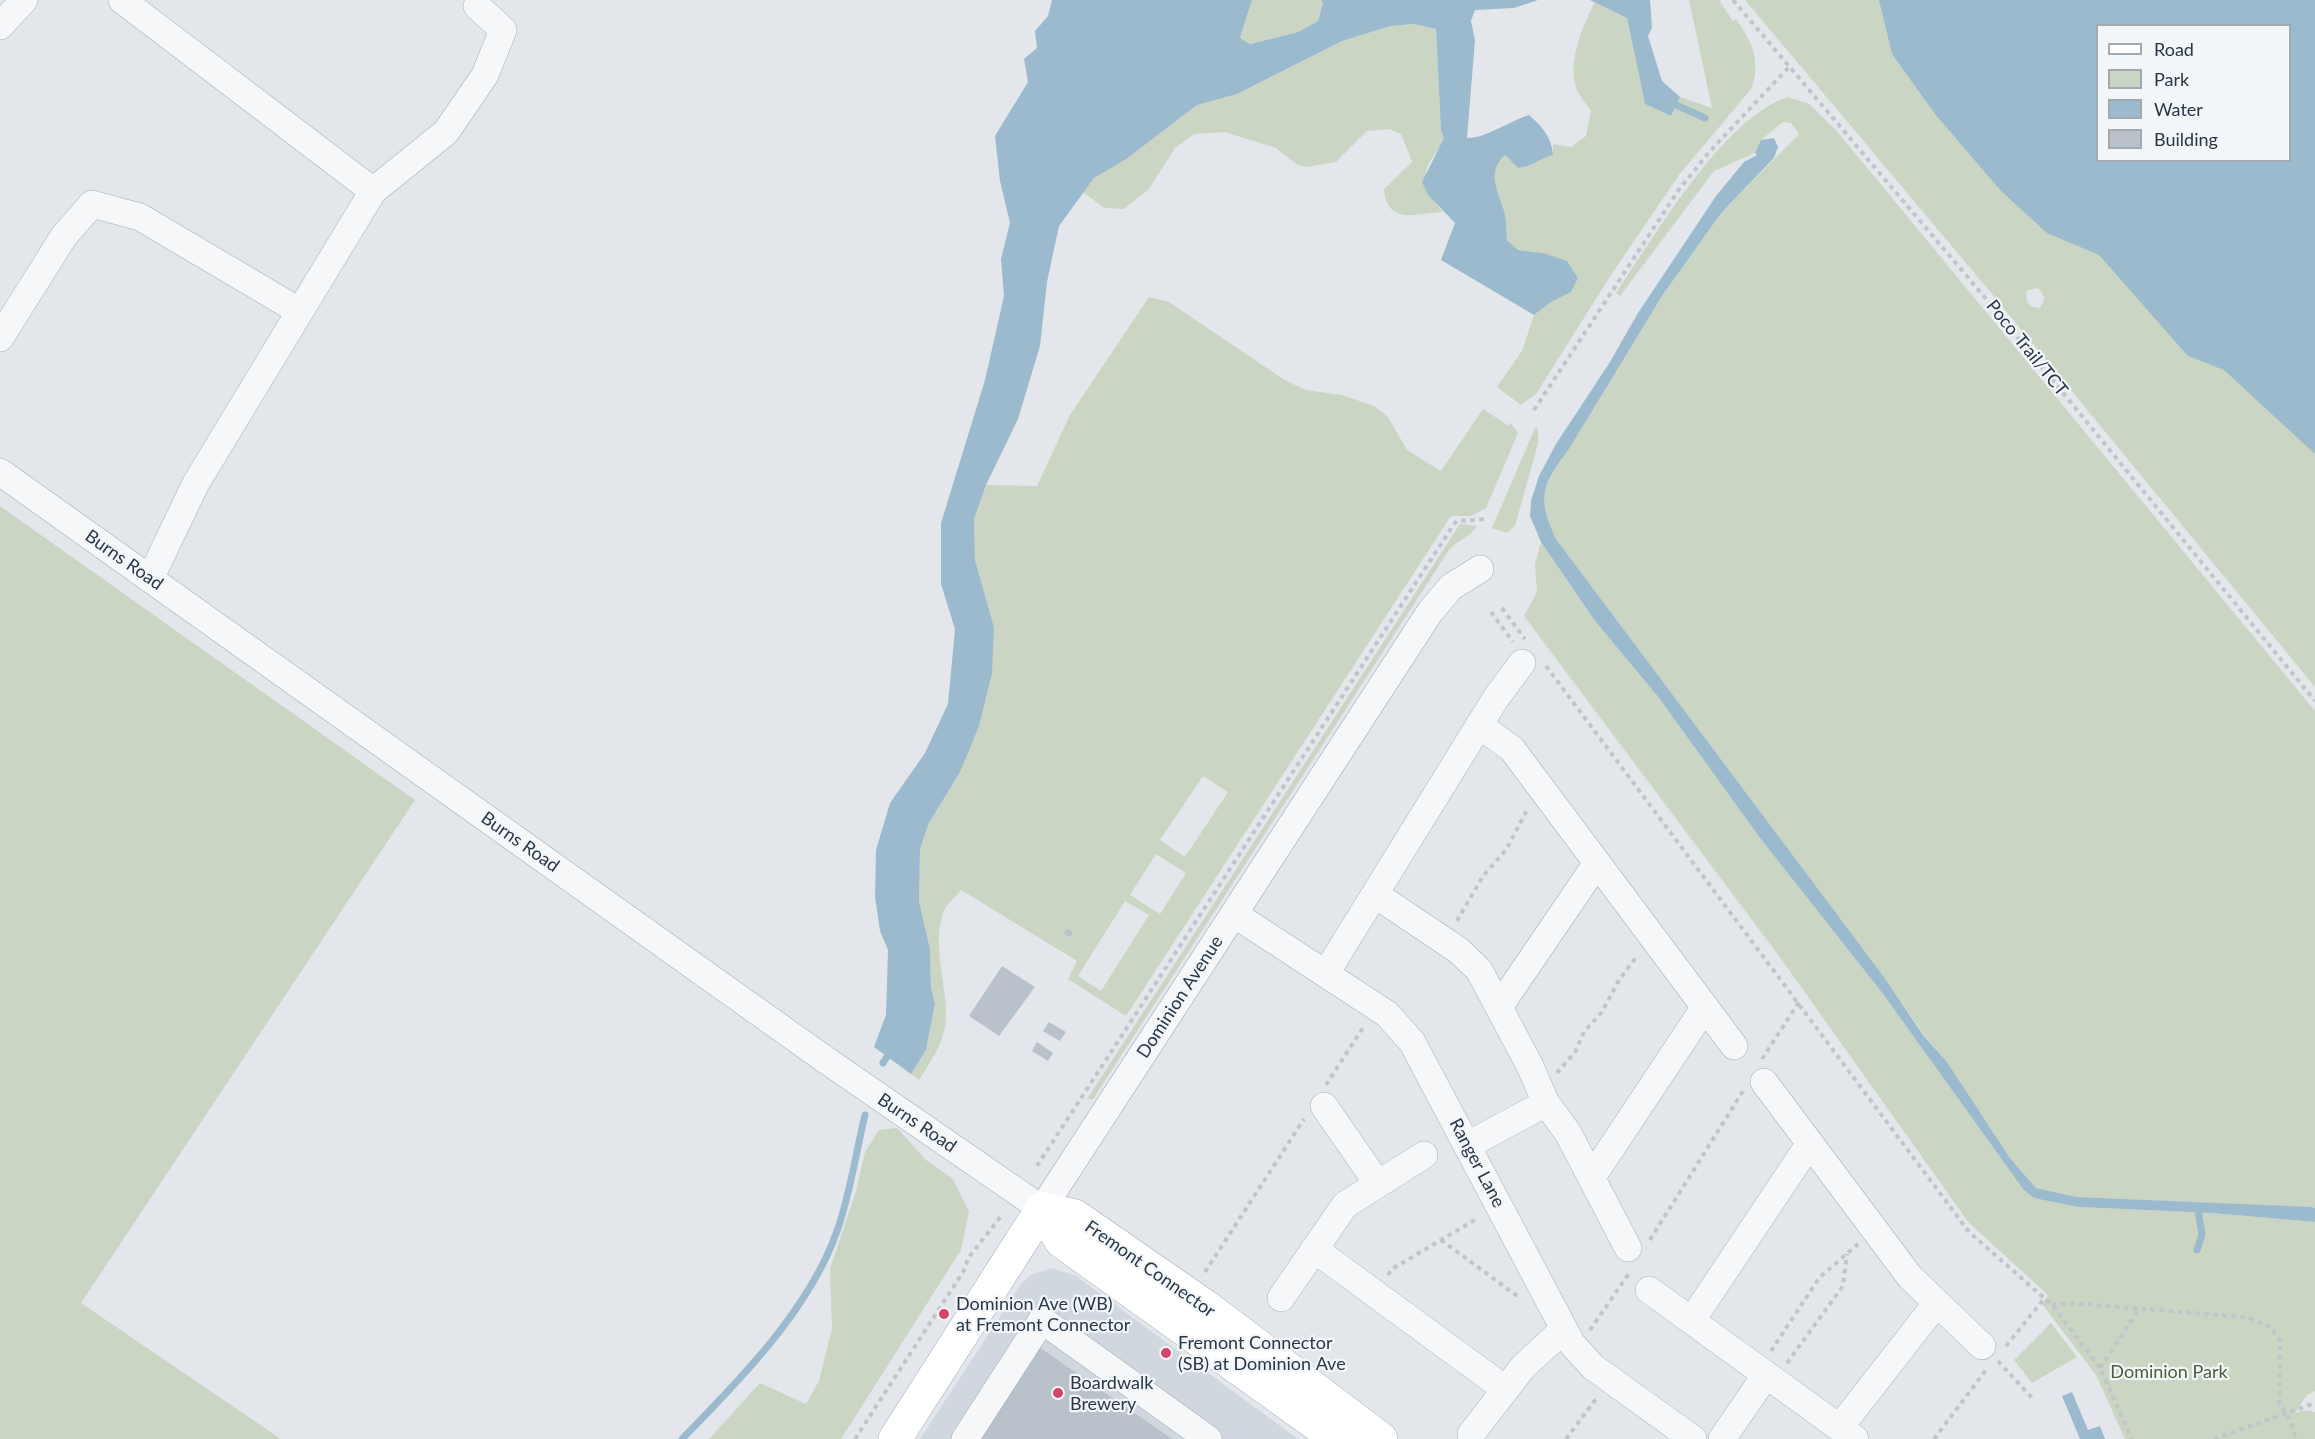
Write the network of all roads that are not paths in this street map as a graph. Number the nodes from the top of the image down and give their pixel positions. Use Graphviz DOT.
graph roads {
  1 [pos="24,0"];
  2 [pos="122,0"];
  3 [pos="477,6"];
  4 [pos="0,26"];
  5 [pos="373,191"];
  6 [pos="299,311"];
  7 [pos="0,338"];
  8 [pos="0,472"];
  9 [pos="1480,569"];
  10 [pos="150,579"];
  11 [pos="1530,655"];
  12 [pos="1479,725"];
  13 [pos="1597,862"];
  14 [pos="1376,895"];
  15 [pos="1234,914"];
  16 [pos="1326,973"];
  17 [pos="1499,1007"];
  18 [pos="1705,1007"];
  19 [pos="1734,1046"];
  20 [pos="1758,1075"];
  21 [pos="1542,1093"];
  22 [pos="1317,1105"];
  23 [pos="1810,1143"];
  24 [pos="1468,1144"];
  25 [pos="1424,1155"];
  26 [pos="1592,1177"];
  27 [pos="1378,1184"];
  28 [pos="1042,1209"];
  29 [pos="1314,1248"];
  30 [pos="1637,1252"];
  31 [pos="1649,1290"];
  32 [pos="1281,1298"];
  33 [pos="1936,1304"];
  34 [pos="1692,1320"];
  35 [pos="1574,1332"];
  36 [pos="1989,1352"];
  37 [pos="1767,1375"];
  38 [pos="1505,1389"];
  39 [pos="1848,1433"];
  40 [pos="1471,1434"];
  41 [pos="895,1439"];
  42 [pos="965,1439"];
  43 [pos="1208,1439"];
  44 [pos="1337,1439"];
  45 [pos="1381,1439"];
  46 [pos="1693,1439"];
  47 [pos="1722,1439"];
  1 -- 4 [label="street"];
  2 -- 5 [label="street"];
  3 -- 5 [label="street"];
  5 -- 6 [label="street"];
  6 -- 7 [label="street"];
  6 -- 10 [label="street"];
  8 -- 10 [label="street, Burns Road"];
  9 -- 15 [label="street, Dominion Avenue"];
  10 -- 28 [label="street, Burns Road"];
  11 -- 12 [label="street"];
  12 -- 13 [label="street"];
  12 -- 14 [label="street"];
  13 -- 17 [label="street"];
  13 -- 18 [label="street"];
  14 -- 16 [label="street"];
  14 -- 17 [label="street"];
  15 -- 16 [label="street, Ranger Lane"];
  15 -- 28 [label="street, Dominion Avenue"];
  16 -- 24 [label="street, Ranger Lane"];
  17 -- 21 [label="street"];
  18 -- 19 [label="street"];
  18 -- 26 [label="street"];
  20 -- 23 [label="street"];
  21 -- 24 [label="street"];
  21 -- 26 [label="street"];
  22 -- 27 [label="street"];
  23 -- 33 [label="street"];
  23 -- 34 [label="street"];
  24 -- 35 [label="street, Ranger Lane"];
  25 -- 27 [label="street"];
  26 -- 30 [label="street"];
  27 -- 29 [label="street"];
  28 -- 41 [label="main road, Dominion Avenue"];
  28 -- 44 [label="main road, Fremont Connector"];
  28 -- 45 [label="main road, Fremont Connector"];
  29 -- 32 [label="street"];
  29 -- 38 [label="street"];
  31 -- 34 [label="street"];
  33 -- 36 [label="street"];
  33 -- 39 [label="street"];
  34 -- 37 [label="street"];
  35 -- 38 [label="street"];
  35 -- 46 [label="street, Ranger Lane"];
  37 -- 39 [label="street"];
  37 -- 47 [label="street"];
  38 -- 40 [label="street"];
  42 -- 43 [label="street"];
}
